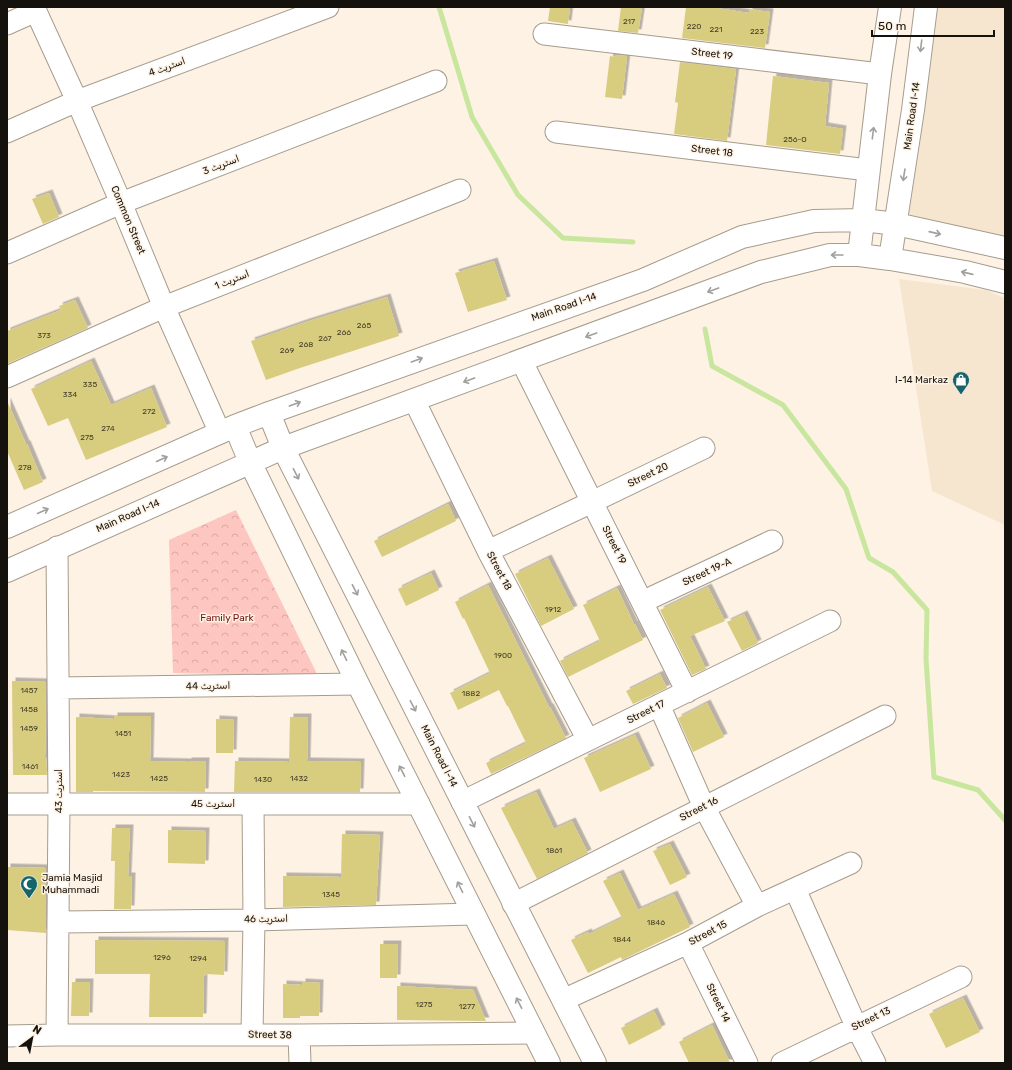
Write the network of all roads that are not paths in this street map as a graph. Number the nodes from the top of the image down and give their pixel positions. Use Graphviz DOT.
graph roads {
  1 [pos="328,7"];
  2 [pos="890,7"];
  3 [pos="926,7"];
  4 [pos="35,9"];
  5 [pos="7,24"];
  6 [pos="544,34"];
  7 [pos="880,74"];
  8 [pos="436,81"];
  9 [pos="77,101"];
  10 [pos="7,132"];
  11 [pos="556,132"];
  12 [pos="868,170"];
  13 [pos="460,190"];
  14 [pos="121,203"];
  15 [pos="863,220"];
  16 [pos="896,224"];
  17 [pos="1005,248"];
  18 [pos="7,253"];
  19 [pos="859,255"];
  20 [pos="890,259"];
  21 [pos="1005,282"];
  22 [pos="164,307"];
  23 [pos="521,360"];
  24 [pos="7,377"];
  25 [pos="414,400"];
  26 [pos="269,413"];
  27 [pos="227,430"];
  28 [pos="283,448"];
  29 [pos="704,448"];
  30 [pos="250,462"];
  31 [pos="592,502"];
  32 [pos="7,527"];
  33 [pos="772,541"];
  34 [pos="57,547"];
  35 [pos="488,551"];
  36 [pos="7,571"];
  37 [pos="642,602"];
  38 [pos="830,621"];
  39 [pos="358,684"];
  40 [pos="58,688"];
  41 [pos="687,692"];
  42 [pos="659,705"];
  43 [pos="885,716"];
  44 [pos="588,740"];
  45 [pos="462,802"];
  46 [pos="7,804"];
  47 [pos="253,804"];
  48 [pos="419,804"];
  49 [pos="59,805"];
  50 [pos="704,807"];
  51 [pos="851,863"];
  52 [pos="795,889"];
  53 [pos="513,904"];
  54 [pos="757,906"];
  55 [pos="473,914"];
  56 [pos="254,920"];
  57 [pos="59,922"];
  58 [pos="688,943"];
  59 [pos="961,976"];
  60 [pos="563,1000"];
  61 [pos="856,1026"];
  62 [pos="534,1033"];
  63 [pos="57,1035"];
  64 [pos="252,1035"];
  65 [pos="299,1035"];
  66 [pos="7,1036"];
  67 [pos="300,1063"];
  68 [pos="549,1063"];
  69 [pos="595,1063"];
  70 [pos="747,1063"];
  71 [pos="782,1063"];
  72 [pos="875,1063"];
  1 -- 9 [label="street, اسٹریٹ 4"];
  2 -- 7 [label="main road"];
  3 -- 16 [label="main road, Main Road I-14, one-way"];
  4 -- 5 [label="street"];
  4 -- 9 [label="street, Common Street"];
  6 -- 7 [label="street, Street 19"];
  12 -- 7 [label="main road, one-way"];
  8 -- 14 [label="street, اسٹریٹ 3"];
  9 -- 10 [label="street, اسٹریٹ 4"];
  9 -- 14 [label="street, Common Street"];
  11 -- 12 [label="street, Street 18"];
  12 -- 15 [label="main road"];
  13 -- 22 [label="street, اسٹریٹ 1"];
  14 -- 18 [label="street, اسٹریٹ 3"];
  14 -- 22 [label="street, Common Street"];
  15 -- 16 [label="main road, Main Road I-14"];
  15 -- 19 [label="main road"];
  26 -- 15 [label="main road, Main Road I-14, one-way"];
  16 -- 17 [label="main road, Main Road I-14, one-way"];
  16 -- 20 [label="main road, Main Road I-14"];
  19 -- 20 [label="main road, Main Road I-14"];
  19 -- 23 [label="main road, Main Road I-14, one-way"];
  21 -- 20 [label="main road, Main Road I-14, one-way"];
  22 -- 24 [label="street, اسٹریٹ 1"];
  22 -- 27 [label="street, Common Street"];
  23 -- 25 [label="main road, Main Road I-14, one-way"];
  23 -- 31 [label="street, Street 19"];
  25 -- 28 [label="main road, Main Road I-14"];
  25 -- 35 [label="street, Street 18"];
  26 -- 27 [label="main road, Main Road I-14"];
  26 -- 28 [label="main road, Main Road I-14"];
  27 -- 30 [label="main road"];
  32 -- 27 [label="main road, Main Road I-14, one-way"];
  28 -- 30 [label="main road, Main Road I-14"];
  28 -- 45 [label="main road, Main Road I-14, one-way"];
  29 -- 31 [label="street, Street 20"];
  30 -- 34 [label="main road, Main Road I-14"];
  39 -- 30 [label="main road, one-way"];
  31 -- 35 [label="street"];
  31 -- 37 [label="street, Street 19"];
  33 -- 37 [label="street, Street 19-A"];
  34 -- 36 [label="main road, Main Road I-14"];
  34 -- 40 [label="street, اسٹریٹ 43"];
  35 -- 44 [label="street, Street 18"];
  37 -- 41 [label="street, Street 19"];
  38 -- 41 [label="street, Street 17"];
  39 -- 40 [label="street, اسٹریٹ 44"];
  48 -- 39 [label="main road, one-way"];
  40 -- 49 [label="street, اسٹریٹ 43"];
  41 -- 42 [label="street, Street 17"];
  42 -- 44 [label="street, Street 17"];
  42 -- 50 [label="street"];
  43 -- 50 [label="street, Street 16"];
  44 -- 45 [label="street, Street 17"];
  45 -- 53 [label="main road, Main Road I-14, one-way"];
  46 -- 49 [label="street, اسٹریٹ 45"];
  47 -- 48 [label="street, اسٹریٹ 45"];
  47 -- 49 [label="street, اسٹریٹ 45"];
  47 -- 56 [label="street"];
  55 -- 48 [label="main road, one-way"];
  49 -- 57 [label="street, اسٹریٹ 43"];
  50 -- 53 [label="street, Street 16"];
  50 -- 54 [label="street"];
  51 -- 52 [label="street, Street 15"];
  52 -- 54 [label="street, Street 15"];
  52 -- 61 [label="street"];
  53 -- 60 [label="main road, Main Road I-14"];
  54 -- 58 [label="street, Street 15"];
  55 -- 56 [label="street, اسٹریٹ 46"];
  62 -- 55 [label="main road, one-way"];
  56 -- 57 [label="street, اسٹریٹ 46"];
  56 -- 64 [label="street"];
  57 -- 63 [label="street, اسٹریٹ 43"];
  58 -- 60 [label="street, Street 15"];
  58 -- 70 [label="street, Street 14"];
  59 -- 61 [label="street, Street 13"];
  60 -- 69 [label="main road, Main Road I-14"];
  61 -- 71 [label="street, Street 13"];
  61 -- 72 [label="street"];
  62 -- 65 [label="street, Street 38"];
  62 -- 68 [label="main road"];
  63 -- 64 [label="street, Street 38"];
  63 -- 66 [label="street, Street 38"];
  64 -- 65 [label="street, Street 38"];
  65 -- 67 [label="street"];
}
